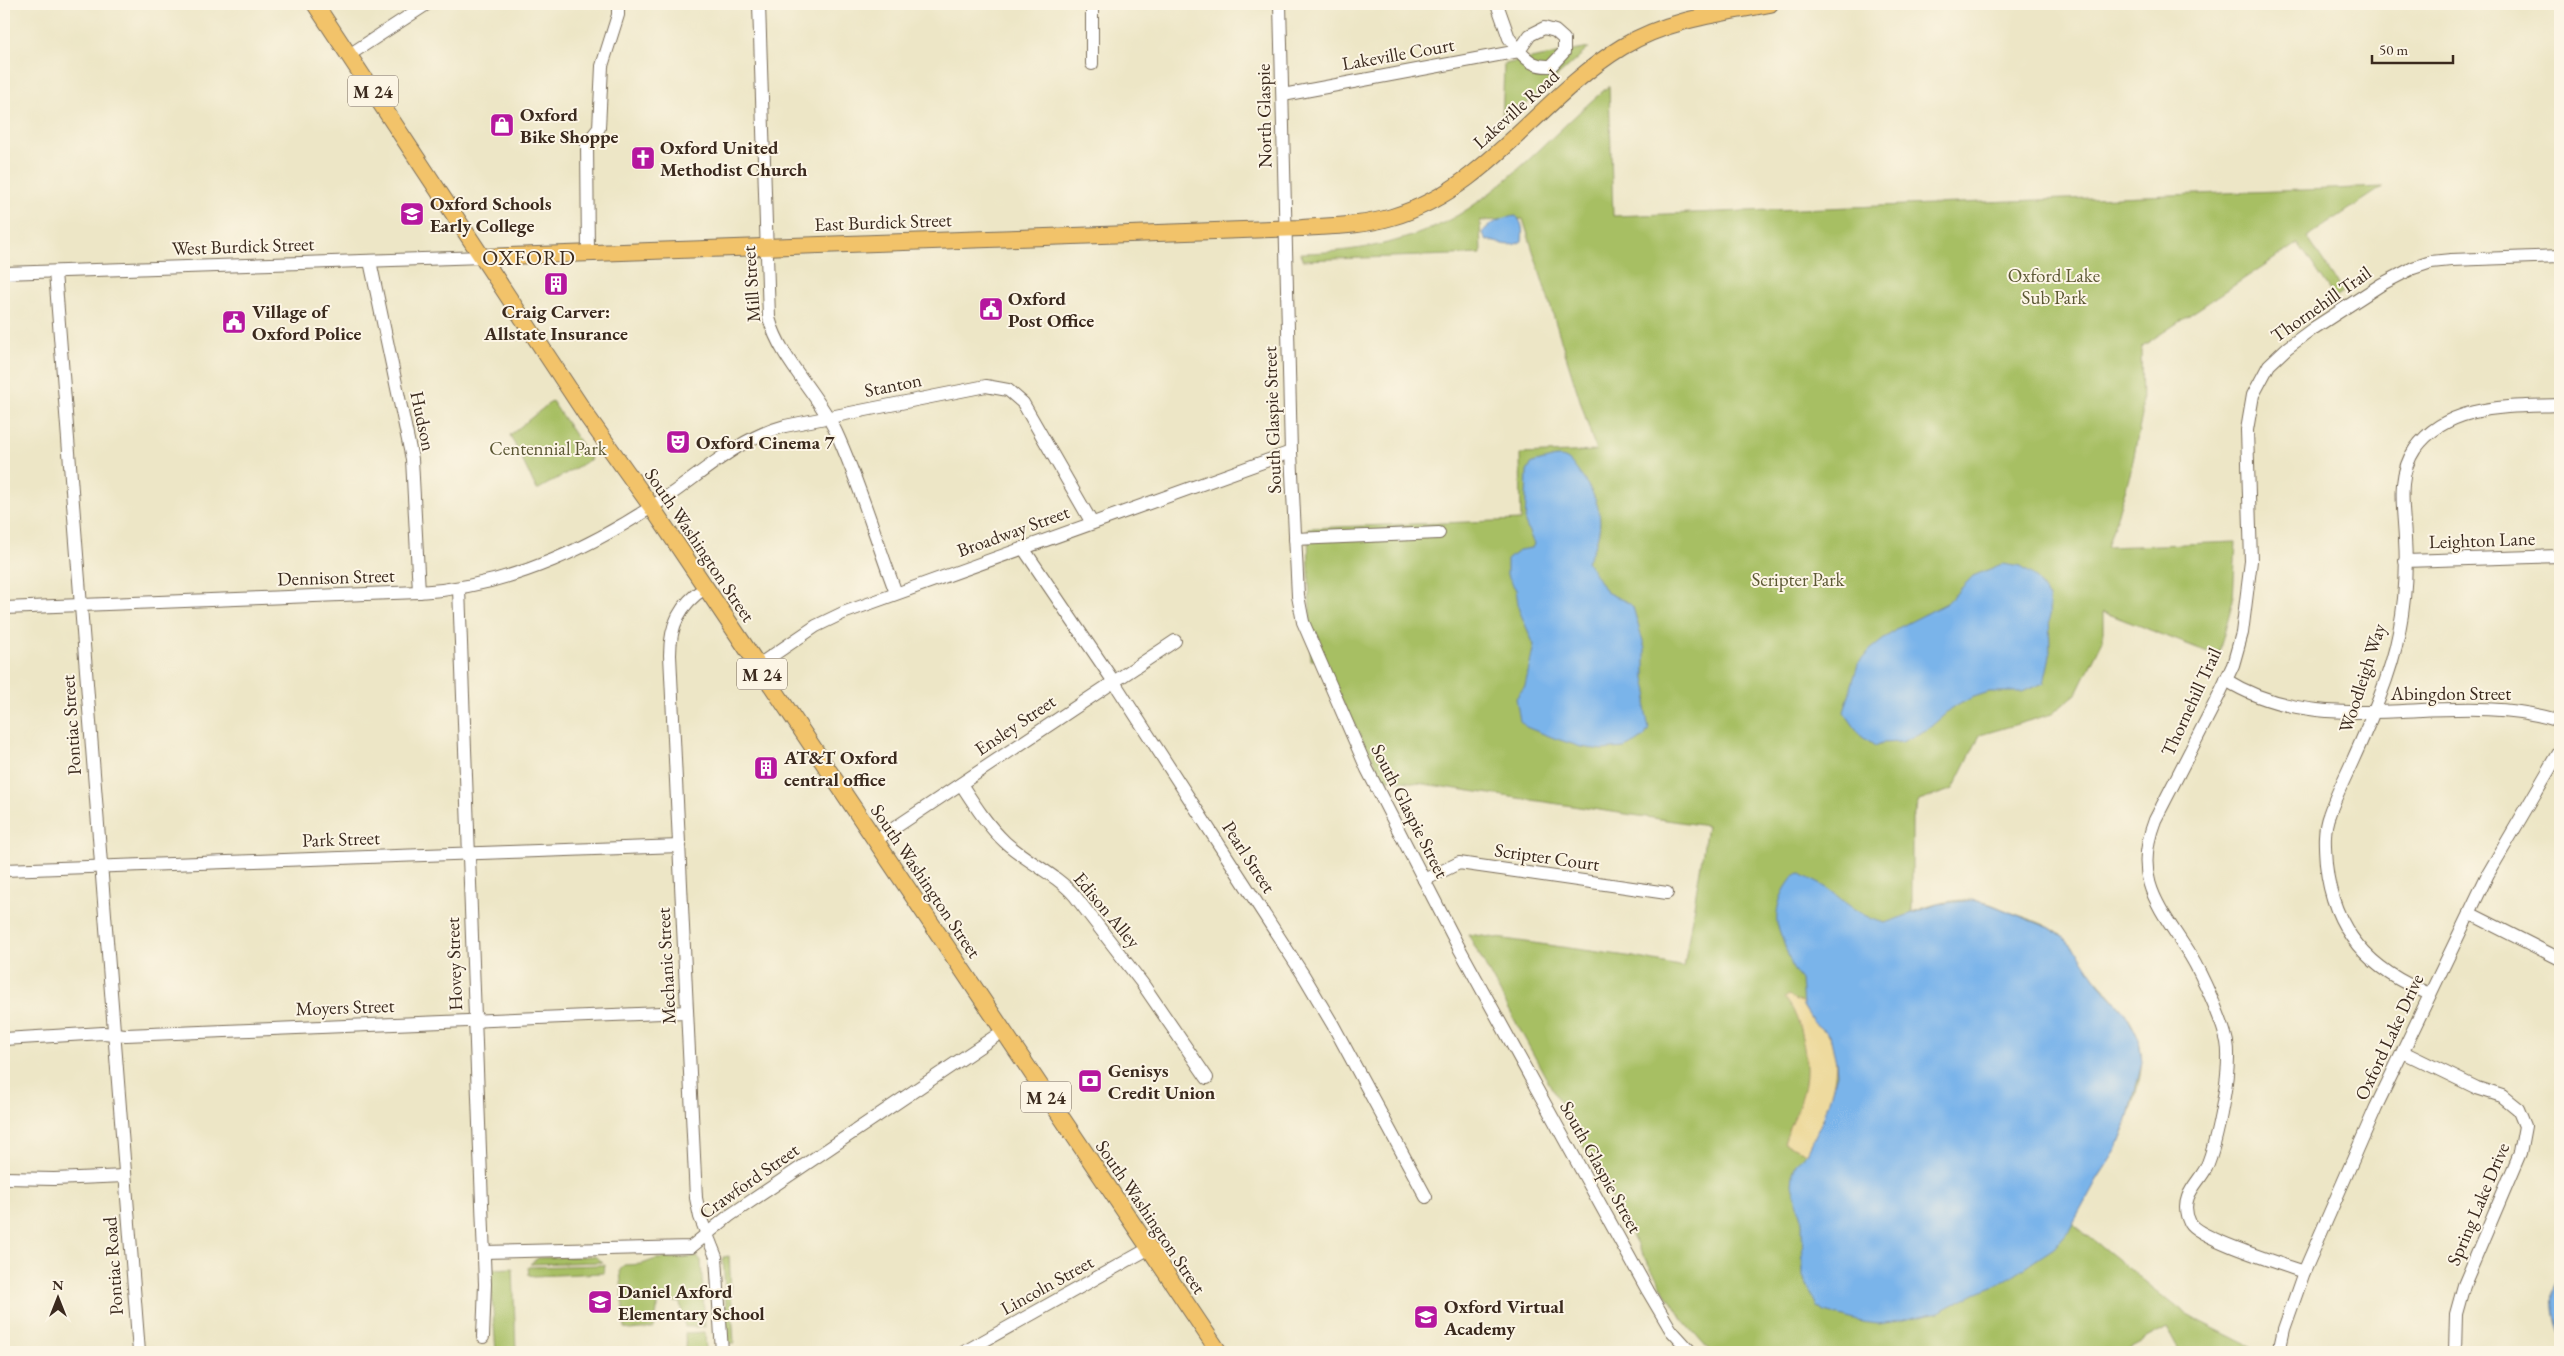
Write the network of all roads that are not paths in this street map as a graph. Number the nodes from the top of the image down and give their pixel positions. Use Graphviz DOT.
graph roads {
  1 [pos="315,4"];
  2 [pos="427,4"];
  3 [pos="618,4"];
  4 [pos="758,4"];
  5 [pos="1092,4"];
  6 [pos="1280,4"];
  7 [pos="1497,4"];
  8 [pos="1770,4"];
  9 [pos="349,55"];
  10 [pos="1092,64"];
  11 [pos="1283,95"];
  12 [pos="1285,228"];
  13 [pos="766,247"];
  14 [pos="588,253"];
  15 [pos="2560,256"];
  16 [pos="483,257"];
  17 [pos="370,261"];
  18 [pos="55,272"];
  19 [pos="4,274"];
  20 [pos="2560,405"];
  21 [pos="827,417"];
  22 [pos="1291,452"];
  23 [pos="651,506"];
  24 [pos="1092,523"];
  25 [pos="1439,533"];
  26 [pos="1295,539"];
  27 [pos="1023,548"];
  28 [pos="2560,556"];
  29 [pos="2405,561"];
  30 [pos="705,588"];
  31 [pos="459,589"];
  32 [pos="419,592"];
  33 [pos="896,593"];
  34 [pos="81,605"];
  35 [pos="4,608"];
  36 [pos="1176,641"];
  37 [pos="757,666"];
  38 [pos="2226,680"];
  39 [pos="1114,682"];
  40 [pos="2373,712"];
  41 [pos="2560,721"];
  42 [pos="2560,751"];
  43 [pos="961,784"];
  44 [pos="875,841"];
  45 [pos="680,846"];
  46 [pos="470,853"];
  47 [pos="101,867"];
  48 [pos="4,870"];
  49 [pos="1424,880"];
  50 [pos="1667,893"];
  51 [pos="2470,913"];
  52 [pos="2560,959"];
  53 [pos="2430,994"];
  54 [pos="687,1012"];
  55 [pos="475,1020"];
  56 [pos="1003,1031"];
  57 [pos="114,1034"];
  58 [pos="4,1039"];
  59 [pos="2403,1052"];
  60 [pos="1207,1078"];
  61 [pos="125,1176"];
  62 [pos="4,1178"];
  63 [pos="1426,1197"];
  64 [pos="708,1233"];
  65 [pos="1148,1249"];
  66 [pos="484,1252"];
  67 [pos="2304,1272"];
  68 [pos="483,1337"];
  69 [pos="139,1352"];
  70 [pos="722,1352"];
  71 [pos="964,1352"];
  72 [pos="1219,1352"];
  73 [pos="1691,1352"];
  74 [pos="2278,1352"];
  75 [pos="2455,1352"];
  1 -- 9 [label="main road, M 24"];
  2 -- 9 [label="street"];
  3 -- 14 [label="street"];
  4 -- 13 [label="street, Mill Street"];
  5 -- 10 [label="street"];
  6 -- 11 [label="street, North Glaspie"];
  7 -- 11 [label="street, Lakeville Court"];
  8 -- 12 [label="main road, Lakeville Road"];
  9 -- 16 [label="main road, M 24"];
  11 -- 12 [label="street, North Glaspie"];
  12 -- 13 [label="main road, East Burdick Street"];
  12 -- 22 [label="street, South Glaspie Street"];
  13 -- 14 [label="main road, East Burdick Street"];
  13 -- 21 [label="street, Mill Street"];
  14 -- 16 [label="main road, East Burdick Street"];
  15 -- 38 [label="street, Thornehill Trail"];
  16 -- 17 [label="street, West Burdick Street"];
  16 -- 23 [label="main road, South Washington Street / M 24"];
  17 -- 18 [label="street, West Burdick Street"];
  17 -- 32 [label="street, Hudson"];
  18 -- 19 [label="street, West Burdick Street"];
  18 -- 34 [label="street, Pontiac Street"];
  20 -- 29 [label="street, Woodleigh Way"];
  21 -- 23 [label="street, Stanton"];
  21 -- 24 [label="street, Stanton"];
  21 -- 33 [label="street, Mill Street"];
  22 -- 24 [label="street, Broadway Street"];
  22 -- 26 [label="street, South Glaspie Street"];
  23 -- 30 [label="main road, South Washington Street / M 24"];
  23 -- 31 [label="street, Dennison Street"];
  24 -- 27 [label="street, Broadway Street"];
  25 -- 26 [label="street"];
  26 -- 49 [label="street, South Glaspie Street"];
  27 -- 33 [label="street, Broadway Street"];
  27 -- 39 [label="street, Pearl Street"];
  28 -- 29 [label="street, Leighton Lane"];
  29 -- 40 [label="street, Woodleigh Way"];
  30 -- 37 [label="main road, South Washington Street / M 24"];
  30 -- 45 [label="street, Mechanic Street"];
  31 -- 32 [label="street, Dennison Street"];
  31 -- 46 [label="street, Hovey Street"];
  32 -- 34 [label="street, Dennison Street"];
  33 -- 37 [label="street, Broadway Street"];
  34 -- 35 [label="street, Dennison Street"];
  34 -- 47 [label="street, Pontiac Street"];
  36 -- 39 [label="street, Ensley Street"];
  37 -- 44 [label="main road, South Washington Street / M 24"];
  38 -- 40 [label="street, Abingdon Street"];
  38 -- 67 [label="street, Thornehill Trail"];
  39 -- 43 [label="street, Ensley Street"];
  39 -- 63 [label="street, Pearl Street"];
  40 -- 41 [label="street, Abingdon Street"];
  40 -- 53 [label="street, Woodleigh Way"];
  42 -- 51 [label="street, Oxford Lake Drive"];
  43 -- 44 [label="street, Ensley Street"];
  43 -- 60 [label="street, Edison Alley"];
  44 -- 56 [label="main road, South Washington Street / M 24"];
  45 -- 46 [label="street, Park Street"];
  45 -- 54 [label="street, Mechanic Street"];
  46 -- 47 [label="street, Park Street"];
  46 -- 55 [label="street, Hovey Street"];
  47 -- 48 [label="street, Park Street"];
  47 -- 57 [label="street, Pontiac Street"];
  49 -- 50 [label="street, Scripter Court"];
  49 -- 73 [label="street, South Glaspie Street"];
  51 -- 52 [label="street"];
  51 -- 53 [label="street, Oxford Lake Drive"];
  53 -- 59 [label="street, Oxford Lake Drive"];
  54 -- 55 [label="street, Moyers Street"];
  54 -- 64 [label="street, Mechanic Street"];
  55 -- 57 [label="street, Moyers Street"];
  55 -- 66 [label="street, Hovey Street"];
  56 -- 64 [label="street, Crawford Street"];
  56 -- 65 [label="main road, South Washington Street / M 24"];
  57 -- 58 [label="street, Moyers Street"];
  57 -- 61 [label="street, Pontiac Street"];
  59 -- 67 [label="street, Oxford Lake Drive"];
  59 -- 75 [label="street, Spring Lake Drive"];
  61 -- 62 [label="street"];
  61 -- 69 [label="street, Pontiac Road"];
  64 -- 66 [label="street, Crawford Street"];
  64 -- 70 [label="street, Mechanic Street"];
  65 -- 71 [label="street, Lincoln Street"];
  65 -- 72 [label="main road, South Washington Street / M 24"];
  66 -- 68 [label="street, Hovey Street"];
  67 -- 74 [label="street, Oxford Lake Drive"];
}
